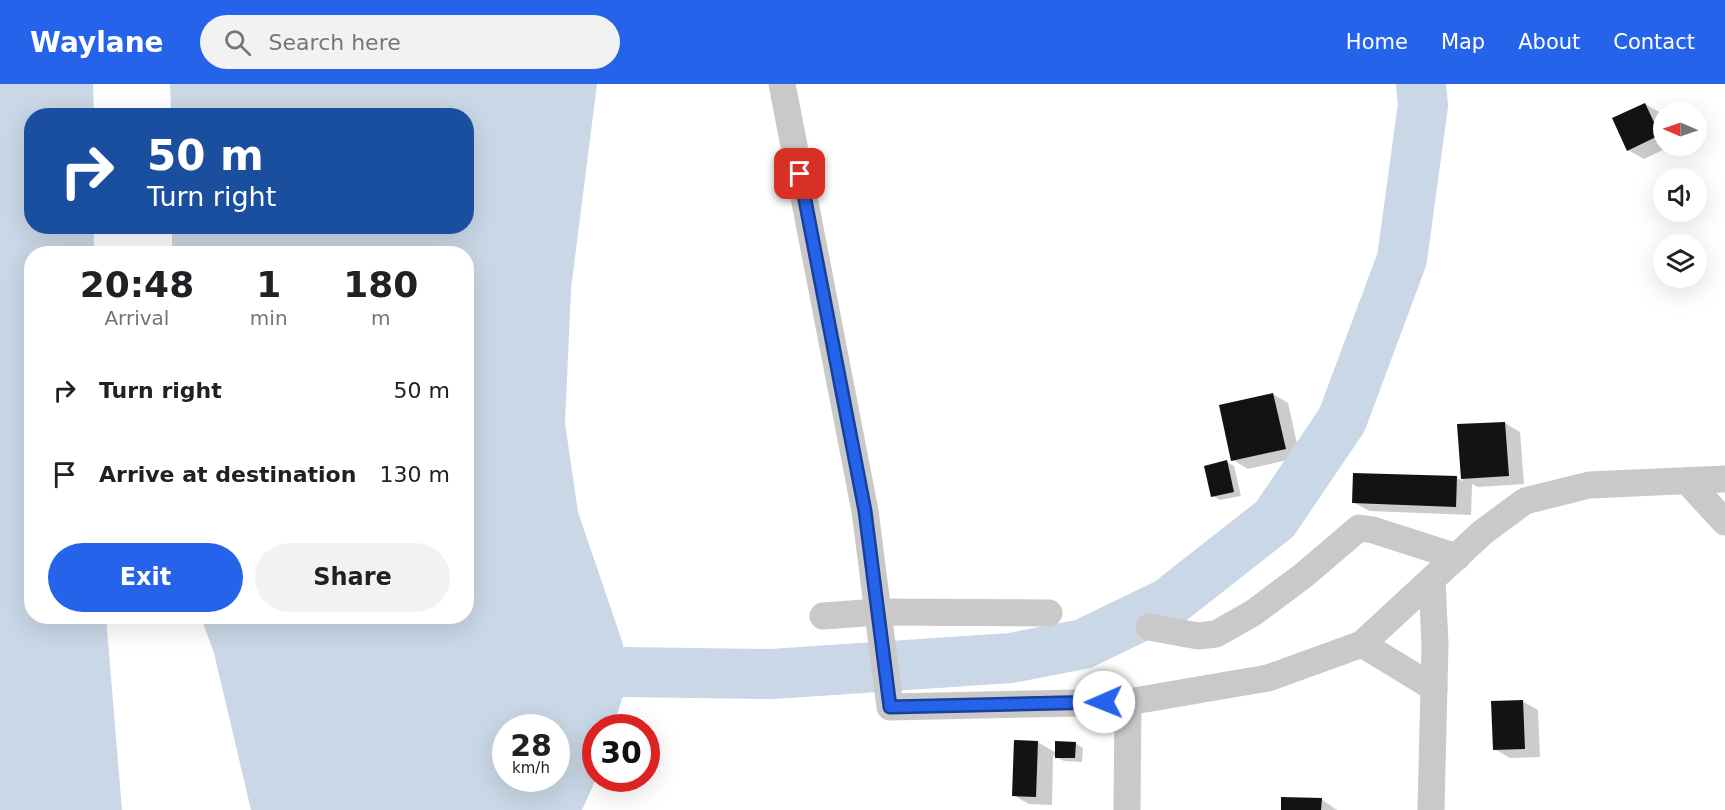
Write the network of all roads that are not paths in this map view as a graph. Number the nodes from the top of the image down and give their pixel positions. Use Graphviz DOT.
graph roads {
  1 [pos="782,84"];
  2 [pos="1725,479"];
  3 [pos="1686,481"];
  4 [pos="1725,522"];
  5 [pos="1457,557"];
  6 [pos="1432,580"];
  7 [pos="878,612"];
  8 [pos="1049,613"];
  9 [pos="823,616"];
  10 [pos="1149,627"];
  11 [pos="1362,644"];
  12 [pos="1434,688"];
  13 [pos="1128,702"];
  14 [pos="1128,810"];
  15 [pos="1431,810"];
  1 -- 7 [label="street"];
  2 -- 3 [label="street"];
  3 -- 4 [label="street"];
  3 -- 5 [label="street"];
  5 -- 6 [label="street"];
  5 -- 10 [label="street"];
  6 -- 11 [label="street"];
  6 -- 12 [label="street"];
  7 -- 8 [label="street"];
  7 -- 9 [label="street"];
  7 -- 13 [label="street"];
  11 -- 12 [label="street"];
  11 -- 13 [label="street"];
  12 -- 15 [label="street"];
  13 -- 14 [label="street"];
}
